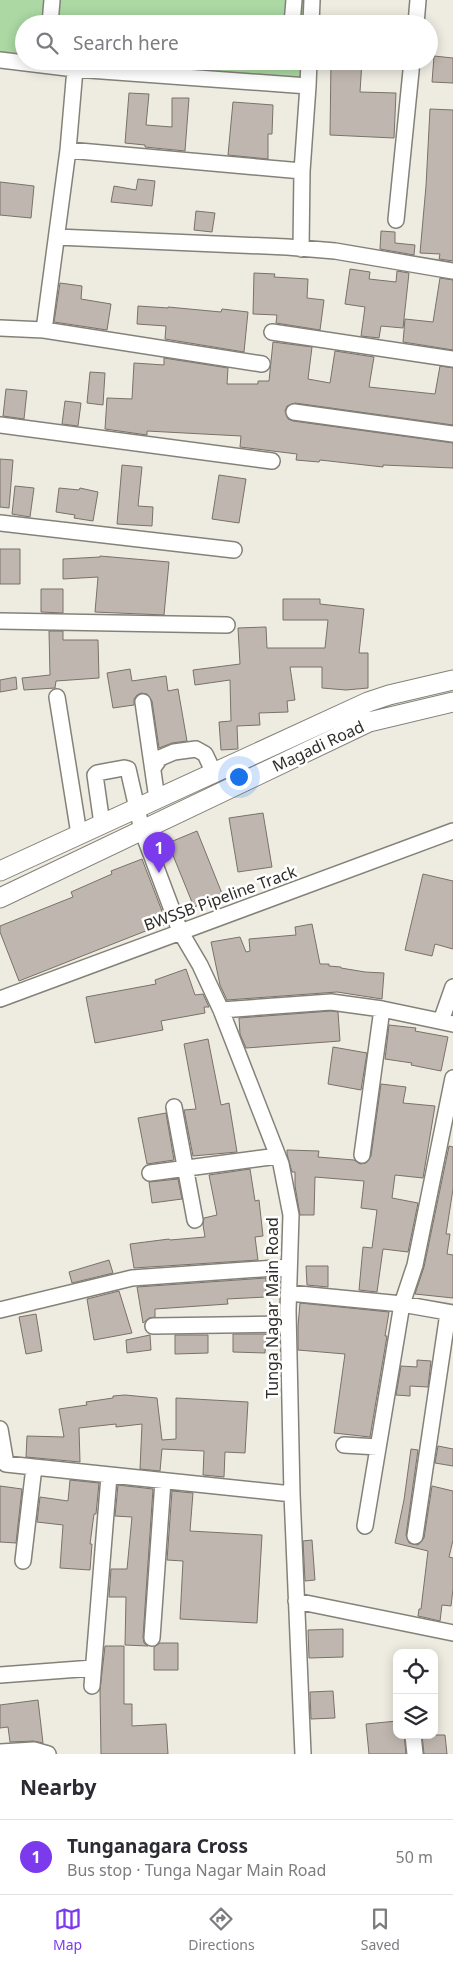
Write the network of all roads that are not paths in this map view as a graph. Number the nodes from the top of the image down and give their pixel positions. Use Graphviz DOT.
graph roads {
  1 [pos="52,0"];
  2 [pos="294,0"];
  3 [pos="312,0"];
  4 [pos="418,0"];
  5 [pos="51,15"];
  6 [pos="293,15"];
  7 [pos="311,15"];
  8 [pos="417,15"];
  9 [pos="0,60"];
  10 [pos="15,62"];
  11 [pos="75,70"];
  12 [pos="89,70"];
  13 [pos="309,70"];
  14 [pos="411,70"];
  15 [pos="308,86"];
  16 [pos="68,150"];
  17 [pos="302,171"];
  18 [pos="396,220"];
  19 [pos="56,237"];
  20 [pos="300,249"];
  21 [pos="453,270"];
  22 [pos="0,328"];
  23 [pos="44,330"];
  24 [pos="272,332"];
  25 [pos="453,358"];
  26 [pos="262,364"];
  27 [pos="294,412"];
  28 [pos="0,425"];
  29 [pos="453,434"];
  30 [pos="272,461"];
  31 [pos="0,523"];
  32 [pos="234,550"];
  33 [pos="0,621"];
  34 [pos="227,626"];
  35 [pos="453,680"];
  36 [pos="57,697"];
  37 [pos="143,702"];
  38 [pos="453,702"];
  39 [pos="152,768"];
  40 [pos="214,773"];
  41 [pos="157,799"];
  42 [pos="137,808"];
  43 [pos="102,824"];
  44 [pos="142,830"];
  45 [pos="453,831"];
  46 [pos="80,834"];
  47 [pos="0,871"];
  48 [pos="0,898"];
  49 [pos="180,931"];
  50 [pos="453,987"];
  51 [pos="0,999"];
  52 [pos="382,1009"];
  53 [pos="220,1010"];
  54 [pos="447,1023"];
  55 [pos="453,1078"];
  56 [pos="174,1107"];
  57 [pos="450,1110"];
  58 [pos="362,1155"];
  59 [pos="278,1156"];
  60 [pos="186,1168"];
  61 [pos="150,1173"];
  62 [pos="195,1220"];
  63 [pos="289,1266"];
  64 [pos="289,1293"];
  65 [pos="402,1304"];
  66 [pos="0,1310"];
  67 [pos="450,1313"];
  68 [pos="288,1324"];
  69 [pos="152,1326"];
  70 [pos="0,1427"];
  71 [pos="344,1445"];
  72 [pos="378,1447"];
  73 [pos="34,1467"];
  74 [pos="3,1468"];
  75 [pos="108,1476"];
  76 [pos="163,1481"];
  77 [pos="292,1494"];
  78 [pos="365,1526"];
  79 [pos="415,1536"];
  80 [pos="24,1561"];
  81 [pos="296,1601"];
  82 [pos="453,1632"];
  83 [pos="152,1638"];
  84 [pos="93,1668"];
  85 [pos="0,1675"];
  86 [pos="92,1686"];
  87 [pos="413,1739"];
  88 [pos="0,1752"];
  89 [pos="48,1754"];
  90 [pos="303,1754"];
  91 [pos="415,1754"];
  1 -- 5 [label="street"];
  2 -- 6 [label="street"];
  3 -- 7 [label="street"];
  4 -- 8 [label="street"];
  9 -- 10 [label="street"];
  11 -- 16 [label="street"];
  12 -- 15 [label="street"];
  13 -- 15 [label="street"];
  14 -- 18 [label="street"];
  15 -- 17 [label="street"];
  16 -- 17 [label="street"];
  16 -- 19 [label="street"];
  17 -- 20 [label="street"];
  19 -- 20 [label="street"];
  19 -- 23 [label="street"];
  20 -- 21 [label="street"];
  22 -- 23 [label="street"];
  23 -- 26 [label="street"];
  24 -- 25 [label="street"];
  27 -- 29 [label="street"];
  28 -- 30 [label="street"];
  31 -- 32 [label="street"];
  33 -- 34 [label="street"];
  35 -- 40 [label="main road, Magadi Road"];
  36 -- 46 [label="street"];
  37 -- 39 [label="street"];
  38 -- 44 [label="main road, Magadi Road"];
  39 -- 40 [label="street"];
  39 -- 41 [label="street"];
  40 -- 41 [label="main road, Magadi Road"];
  41 -- 42 [label="main road, Magadi Road"];
  42 -- 43 [label="main road, Magadi Road"];
  42 -- 43 [label="street, Tunga Nagar Main Road"];
  42 -- 44 [label="street, Tunga Nagar Main Road"];
  43 -- 46 [label="main road, Magadi Road"];
  44 -- 48 [label="main road, Magadi Road"];
  44 -- 49 [label="street, Tunga Nagar Main Road"];
  45 -- 49 [label="street, BWSSB Pipeline Track"];
  46 -- 47 [label="main road, Magadi Road"];
  49 -- 51 [label="street, BWSSB Pipeline Track"];
  49 -- 53 [label="street, Tunga Nagar Main Road"];
  50 -- 54 [label="street"];
  52 -- 53 [label="street"];
  52 -- 54 [label="street"];
  52 -- 58 [label="street"];
  53 -- 59 [label="street, Tunga Nagar Main Road"];
  55 -- 57 [label="street"];
  56 -- 60 [label="street"];
  57 -- 65 [label="street"];
  59 -- 60 [label="street"];
  59 -- 63 [label="street, Tunga Nagar Main Road"];
  60 -- 61 [label="street"];
  60 -- 62 [label="street"];
  63 -- 64 [label="street, Tunga Nagar Main Road"];
  63 -- 66 [label="street"];
  64 -- 65 [label="street"];
  64 -- 68 [label="street, Tunga Nagar Main Road"];
  65 -- 67 [label="street"];
  65 -- 72 [label="street"];
  67 -- 79 [label="street"];
  68 -- 69 [label="street"];
  68 -- 77 [label="street, Tunga Nagar Main Road"];
  70 -- 74 [label="street"];
  71 -- 72 [label="street"];
  72 -- 78 [label="street"];
  73 -- 74 [label="street"];
  73 -- 75 [label="street"];
  73 -- 80 [label="street"];
  75 -- 76 [label="street"];
  75 -- 84 [label="street"];
  76 -- 77 [label="street"];
  76 -- 83 [label="street"];
  77 -- 81 [label="street, Tunga Nagar Main Road"];
  81 -- 82 [label="street"];
  81 -- 90 [label="street, Tunga Nagar Main Road"];
  84 -- 85 [label="street"];
  84 -- 86 [label="street"];
  87 -- 91 [label="street"];
  88 -- 89 [label="street"];
}
